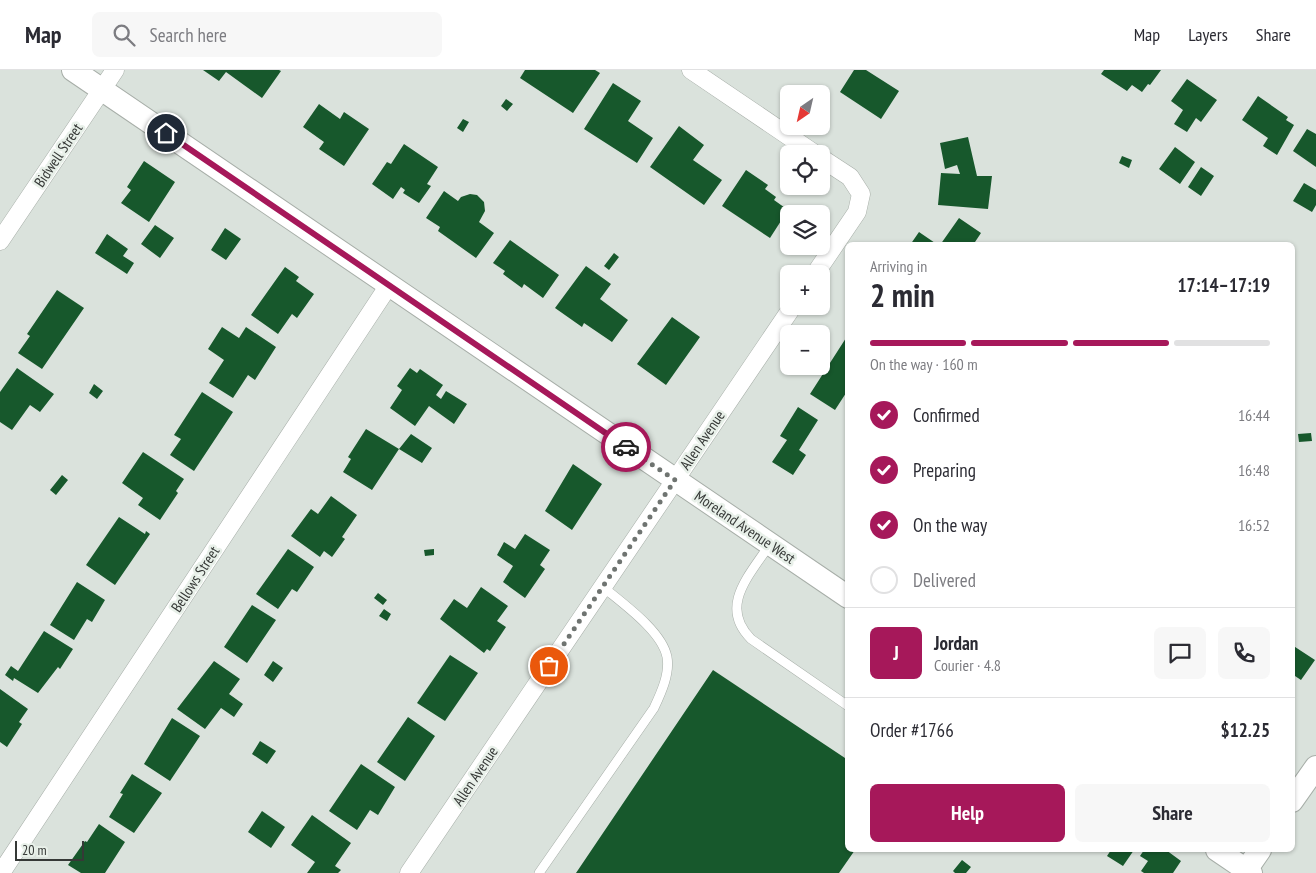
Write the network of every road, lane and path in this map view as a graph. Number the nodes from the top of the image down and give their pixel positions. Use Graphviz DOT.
graph roads {
  1 [pos="73,70"];
  2 [pos="115,70"];
  3 [pos="691,70"];
  4 [pos="102,90"];
  5 [pos="803,145"];
  6 [pos="830,164"];
  7 [pos="0,241"];
  8 [pos="821,265"];
  9 [pos="389,285"];
  10 [pos="787,315"];
  11 [pos="675,480"];
  12 [pos="770,544"];
  13 [pos="603,586"];
  14 [pos="845,595"];
  15 [pos="845,704"];
  16 [pos="1316,767"];
  17 [pos="1295,798"];
  18 [pos="1220,852"];
  19 [pos="1259,852"];
  20 [pos="1247,872"];
  21 [pos="1,873"];
  22 [pos="409,873"];
  23 [pos="539,873"];
  1 -- 4 [label="street, Moreland Avenue West"];
  2 -- 4 [label="street, Bidwell Street"];
  3 -- 5 [label="street"];
  4 -- 7 [label="street, Bidwell Street"];
  4 -- 9 [label="street, Moreland Avenue West"];
  6 -- 8 [label="street"];
  9 -- 11 [label="street, Moreland Avenue West"];
  9 -- 21 [label="street, Bellows Street"];
  10 -- 11 [label="street, Allen Avenue"];
  11 -- 12 [label="street, Moreland Avenue West"];
  11 -- 13 [label="street, Allen Avenue"];
  12 -- 14 [label="street, Moreland Avenue West"];
  12 -- 15 [label="lane"];
  13 -- 22 [label="street, Allen Avenue"];
  13 -- 23 [label="lane"];
  16 -- 17 [label="street"];
  18 -- 20 [label="street"];
  19 -- 20 [label="street"];
}
